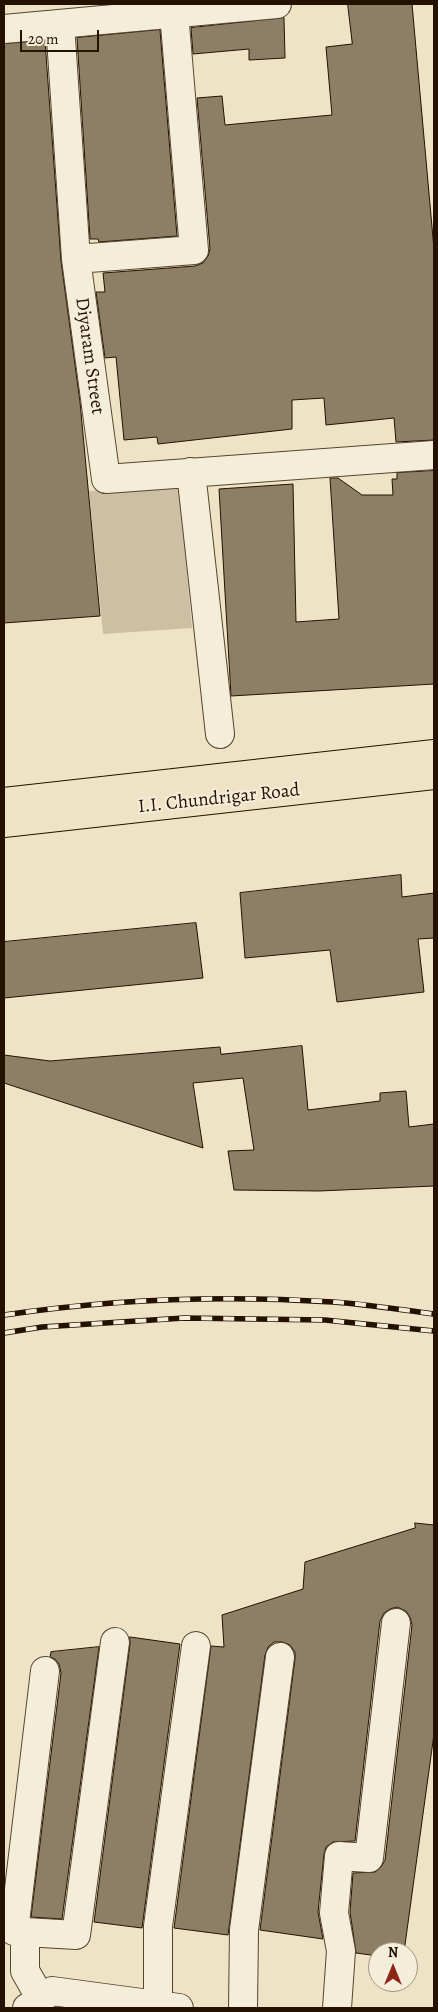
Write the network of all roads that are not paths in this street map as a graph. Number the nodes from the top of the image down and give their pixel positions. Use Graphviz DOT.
graph roads {
  1 [pos="277,4"];
  2 [pos="174,13"];
  3 [pos="60,24"];
  4 [pos="4,29"];
  5 [pos="76,259"];
  6 [pos="434,455"];
  7 [pos="191,472"];
  8 [pos="220,734"];
  9 [pos="434,754"];
  10 [pos="434,776"];
  11 [pos="4,802"];
  12 [pos="4,823"];
  13 [pos="396,1623"];
  14 [pos="115,1642"];
  15 [pos="196,1646"];
  16 [pos="280,1657"];
  17 [pos="45,1671"];
  18 [pos="25,1932"];
  19 [pos="34,2004"];
  20 [pos="168,2007"];
  21 [pos="243,2008"];
  22 [pos="337,2008"];
  1 -- 2 [label="street"];
  2 -- 3 [label="street"];
  2 -- 5 [label="street"];
  3 -- 4 [label="street"];
  3 -- 5 [label="street"];
  5 -- 7 [label="street, Diyaram Street"];
  6 -- 7 [label="street, Diyaram Street"];
  7 -- 8 [label="street"];
  9 -- 11 [label="main road, I.I. Chundrigar Road"];
  10 -- 12 [label="main road, I.I. Chundrigar Road"];
  13 -- 22 [label="street"];
  14 -- 18 [label="street"];
  15 -- 20 [label="street"];
  16 -- 21 [label="street"];
  17 -- 18 [label="street"];
  18 -- 19 [label="street"];
  19 -- 20 [label="street"];
}
